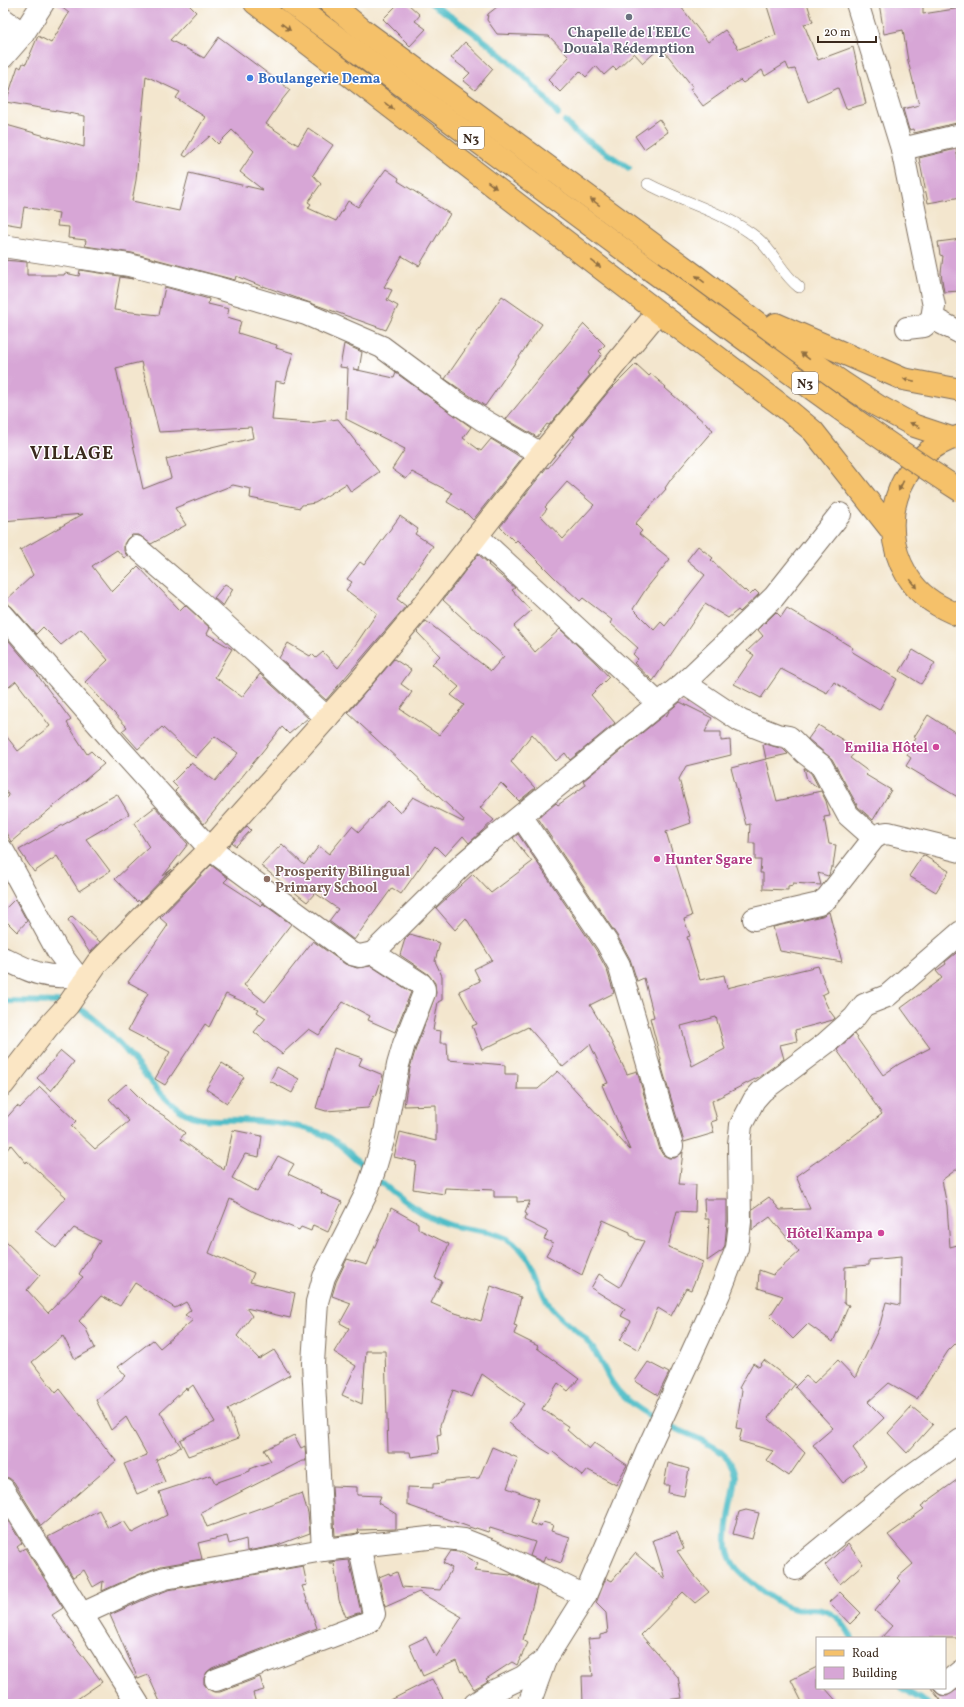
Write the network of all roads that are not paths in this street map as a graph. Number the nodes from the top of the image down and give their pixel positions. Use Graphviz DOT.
graph roads {
  1 [pos="43,3"];
  2 [pos="255,3"];
  3 [pos="291,3"];
  4 [pos="330,3"];
  5 [pos="857,3"];
  6 [pos="3,19"];
  7 [pos="23,34"];
  8 [pos="3,57"];
  9 [pos="961,135"];
  10 [pos="902,149"];
  11 [pos="648,184"];
  12 [pos="3,246"];
  13 [pos="799,287"];
  14 [pos="738,308"];
  15 [pos="658,312"];
  16 [pos="932,318"];
  17 [pos="907,328"];
  18 [pos="961,333"];
  19 [pos="961,390"];
  20 [pos="956,437"];
  21 [pos="541,454"];
  22 [pos="961,490"];
  23 [pos="840,514"];
  24 [pos="892,531"];
  25 [pos="477,536"];
  26 [pos="136,547"];
  27 [pos="3,614"];
  28 [pos="961,616"];
  29 [pos="684,683"];
  30 [pos="658,703"];
  31 [pos="327,718"];
  32 [pos="522,816"];
  33 [pos="874,838"];
  34 [pos="210,849"];
  35 [pos="3,851"];
  36 [pos="961,851"];
  37 [pos="754,919"];
  38 [pos="961,932"];
  39 [pos="373,953"];
  40 [pos="3,958"];
  41 [pos="79,980"];
  42 [pos="3,1085"];
  43 [pos="672,1146"];
  44 [pos="961,1440"];
  45 [pos="3,1489"];
  46 [pos="359,1545"];
  47 [pos="323,1550"];
  48 [pos="796,1569"];
  49 [pos="585,1596"];
  50 [pos="82,1614"];
  51 [pos="545,1660"];
  52 [pos="961,1671"];
  53 [pos="216,1680"];
  54 [pos="946,1683"];
  55 [pos="138,1704"];
  56 [pos="475,1704"];
  57 [pos="528,1704"];
  1 -- 7 [label="street"];
  2 -- 15 [label="main road, one-way"];
  3 -- 22 [label="main road, N3, bridge"];
  14 -- 4 [label="main road, one-way"];
  5 -- 10 [label="street"];
  6 -- 7 [label="street"];
  7 -- 8 [label="street"];
  9 -- 10 [label="street"];
  10 -- 16 [label="street"];
  11 -- 13 [label="lane"];
  12 -- 21 [label="street"];
  19 -- 14 [label="main road, one-way"];
  20 -- 14 [label="main road, one-way"];
  15 -- 21 [label="street"];
  15 -- 24 [label="main road"];
  16 -- 17 [label="street"];
  16 -- 18 [label="street"];
  20 -- 24 [label="main road, one-way"];
  21 -- 25 [label="street"];
  23 -- 29 [label="street"];
  24 -- 28 [label="main road, one-way"];
  25 -- 30 [label="street"];
  25 -- 31 [label="street"];
  26 -- 31 [label="street"];
  27 -- 34 [label="street"];
  29 -- 30 [label="street"];
  29 -- 33 [label="street"];
  30 -- 32 [label="street"];
  31 -- 34 [label="street"];
  32 -- 39 [label="street"];
  32 -- 43 [label="street"];
  33 -- 36 [label="street"];
  33 -- 37 [label="street"];
  34 -- 39 [label="street"];
  34 -- 41 [label="street"];
  35 -- 41 [label="street"];
  38 -- 49 [label="street"];
  39 -- 47 [label="street"];
  40 -- 41 [label="street"];
  41 -- 42 [label="street"];
  44 -- 48 [label="street"];
  45 -- 50 [label="street"];
  46 -- 47 [label="street"];
  46 -- 49 [label="street"];
  46 -- 53 [label="street"];
  47 -- 50 [label="street"];
  49 -- 51 [label="street"];
  50 -- 55 [label="street"];
  51 -- 56 [label="street"];
  51 -- 57 [label="street"];
  52 -- 54 [label="street"];
}
